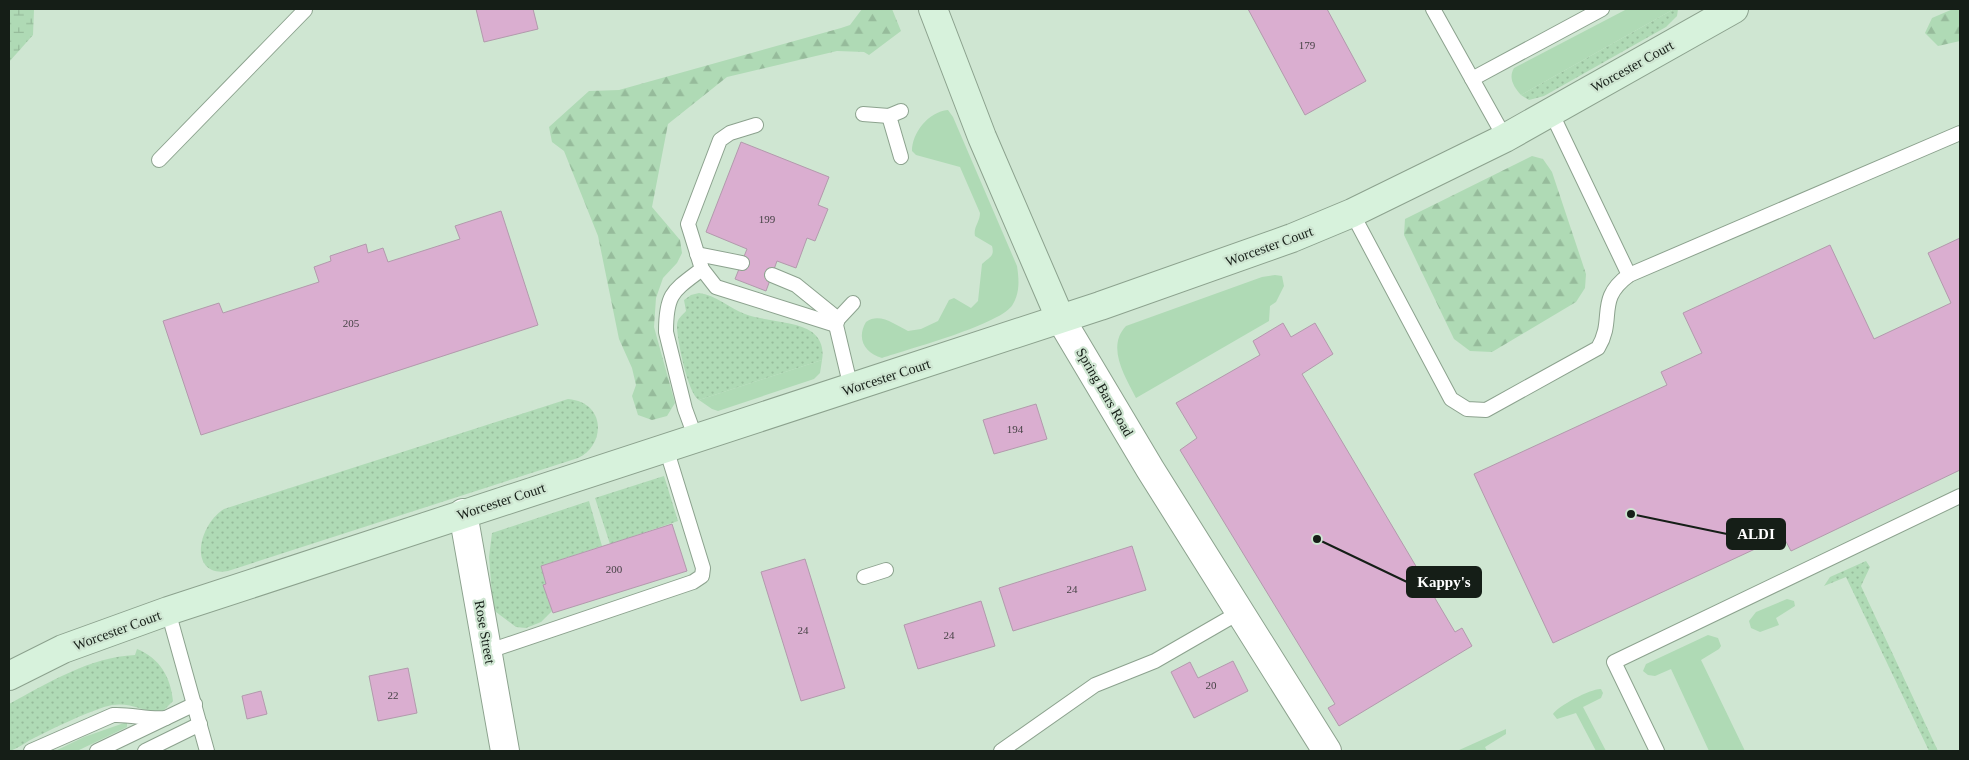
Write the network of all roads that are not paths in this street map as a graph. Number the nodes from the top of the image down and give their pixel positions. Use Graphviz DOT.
graph roads {
  1 [pos="933,9"];
  2 [pos="1433,9"];
  3 [pos="1602,9"];
  4 [pos="1734,9"];
  5 [pos="305,10"];
  6 [pos="1472,80"];
  7 [pos="1551,112"];
  8 [pos="863,114"];
  9 [pos="756,125"];
  10 [pos="1960,133"];
  11 [pos="1504,138"];
  12 [pos="902,157"];
  13 [pos="159,160"];
  14 [pos="1352,213"];
  15 [pos="697,254"];
  16 [pos="742,263"];
  17 [pos="702,269"];
  18 [pos="772,275"];
  19 [pos="1628,275"];
  20 [pos="853,303"];
  21 [pos="1060,318"];
  22 [pos="837,322"];
  23 [pos="851,388"];
  24 [pos="696,439"];
  25 [pos="666,448"];
  26 [pos="1960,496"];
  27 [pos="463,514"];
  28 [pos="886,570"];
  29 [pos="864,577"];
  30 [pos="168,611"];
  31 [pos="1240,612"];
  32 [pos="489,651"];
  33 [pos="9,676"];
  34 [pos="195,704"];
  35 [pos="166,718"];
  36 [pos="200,724"];
  37 [pos="31,751"];
  38 [pos="97,751"];
  39 [pos="145,751"];
  40 [pos="207,751"];
  41 [pos="505,751"];
  42 [pos="1001,751"];
  43 [pos="1327,751"];
  44 [pos="1657,751"];
  1 -- 21 [label="street, Spring Bars Road"];
  2 -- 6 [label="lane"];
  3 -- 6 [label="lane"];
  4 -- 7 [label="street, Worcester Court"];
  5 -- 13 [label="lane"];
  6 -- 11 [label="lane"];
  7 -- 11 [label="street, Worcester Court"];
  7 -- 19 [label="lane"];
  8 -- 12 [label="lane"];
  9 -- 15 [label="lane"];
  10 -- 19 [label="lane"];
  11 -- 14 [label="street, Worcester Court"];
  14 -- 19 [label="lane"];
  14 -- 21 [label="street, Worcester Court"];
  15 -- 16 [label="lane"];
  15 -- 17 [label="lane"];
  17 -- 22 [label="lane"];
  17 -- 24 [label="lane"];
  18 -- 22 [label="lane"];
  20 -- 22 [label="lane"];
  21 -- 23 [label="street, Worcester Court"];
  21 -- 31 [label="street, Spring Bars Road"];
  22 -- 23 [label="lane"];
  23 -- 24 [label="street, Worcester Court"];
  24 -- 25 [label="street, Worcester Court"];
  25 -- 27 [label="street, Worcester Court"];
  25 -- 32 [label="lane"];
  26 -- 44 [label="lane"];
  27 -- 30 [label="street, Worcester Court"];
  27 -- 32 [label="street, Rose Street"];
  28 -- 29 [label="lane"];
  30 -- 33 [label="street, Worcester Court"];
  30 -- 34 [label="lane"];
  31 -- 42 [label="lane"];
  31 -- 43 [label="street, Spring Bars Road"];
  32 -- 41 [label="street, Rose Street"];
  34 -- 35 [label="lane"];
  34 -- 36 [label="lane"];
  35 -- 37 [label="lane"];
  35 -- 38 [label="lane"];
  36 -- 39 [label="lane"];
  36 -- 40 [label="lane"];
}
